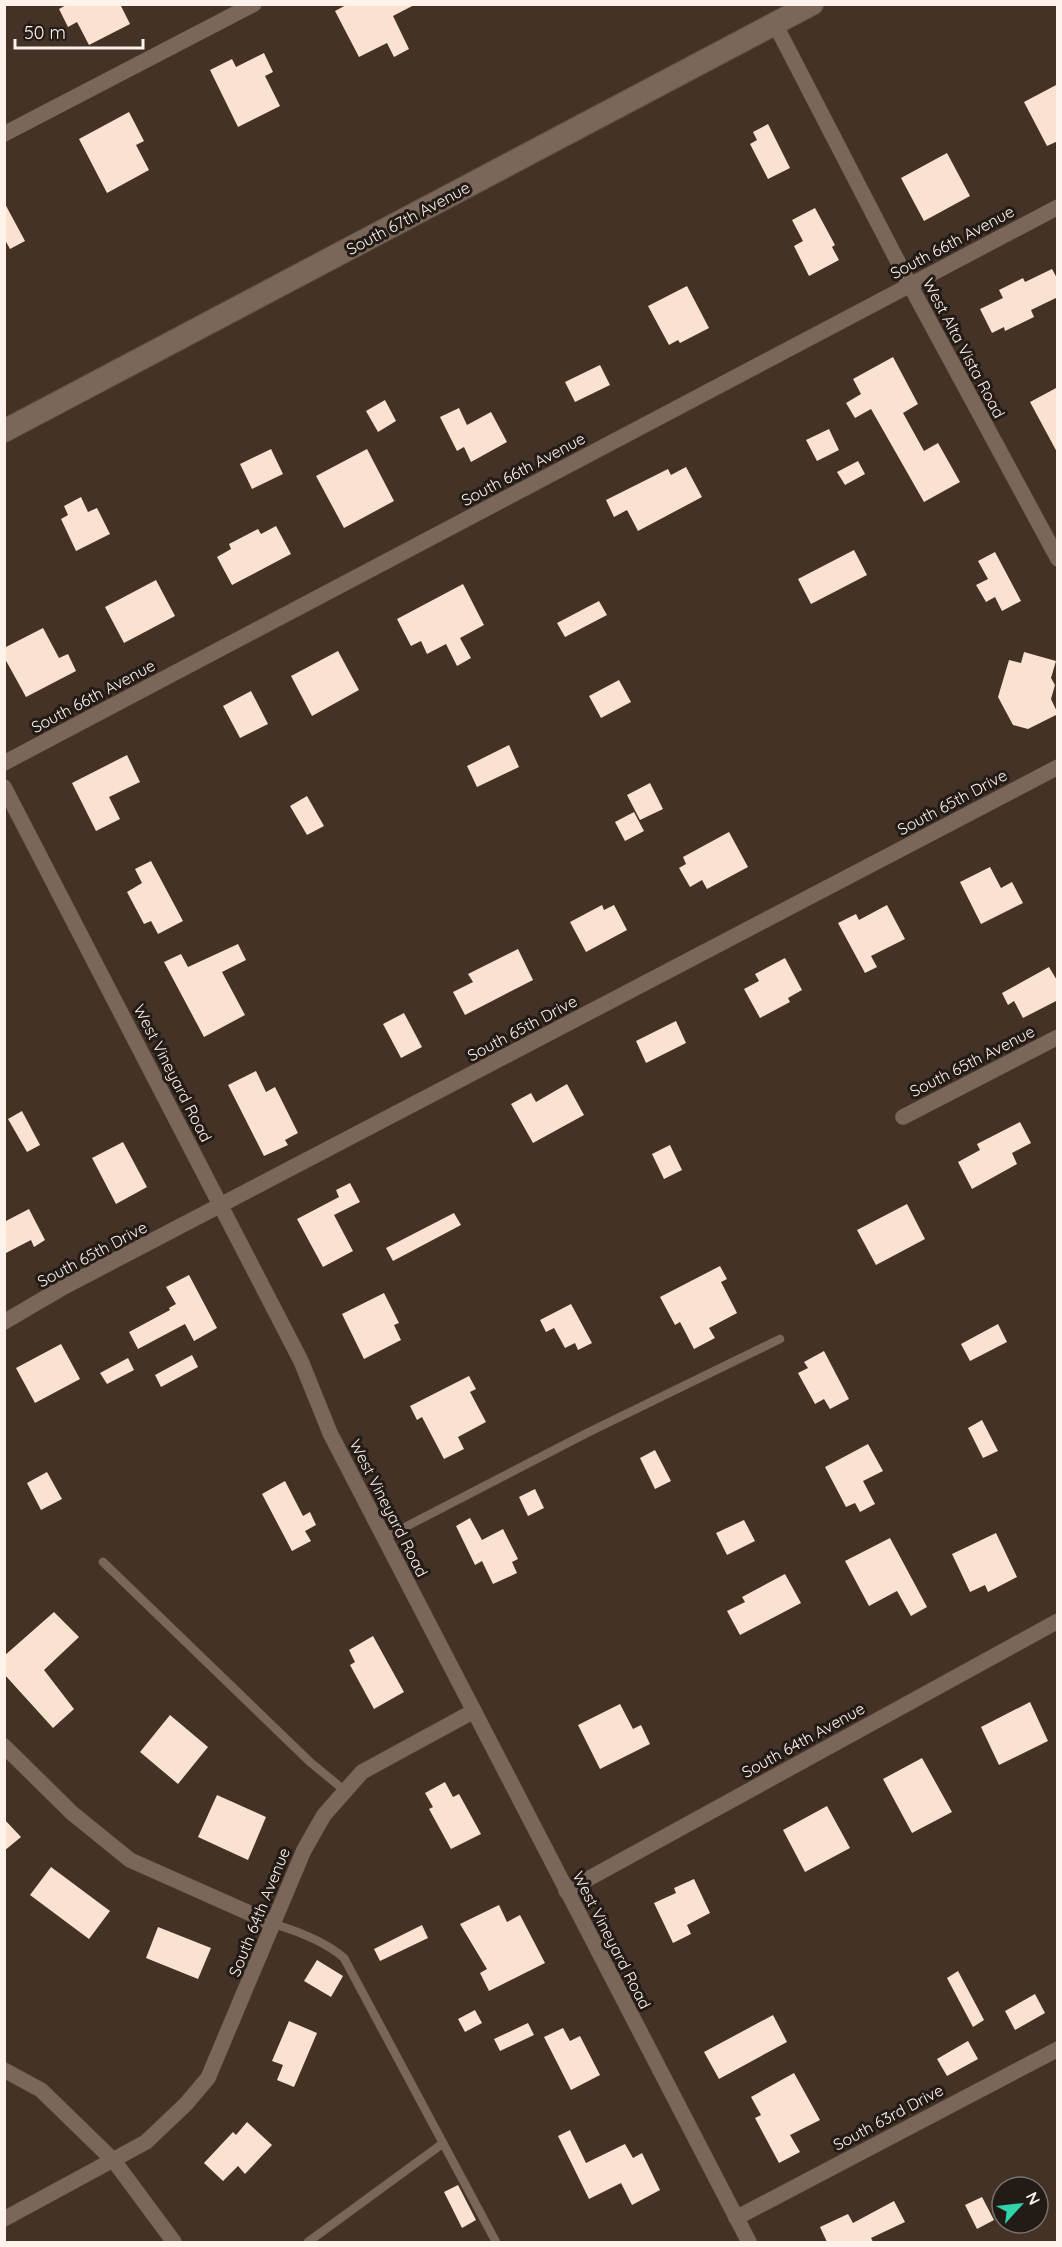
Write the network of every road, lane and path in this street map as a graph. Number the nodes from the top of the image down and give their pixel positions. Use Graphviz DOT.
graph roads {
  1 [pos="254,4"];
  2 [pos="812,4"];
  3 [pos="775,24"];
  4 [pos="4,134"];
  5 [pos="1058,207"];
  6 [pos="910,285"];
  7 [pos="4,431"];
  8 [pos="1058,559"];
  9 [pos="4,763"];
  10 [pos="1058,767"];
  11 [pos="4,787"];
  12 [pos="1058,1038"];
  13 [pos="903,1118"];
  14 [pos="222,1207"];
  15 [pos="4,1323"];
  16 [pos="780,1339"];
  17 [pos="384,1538"];
  18 [pos="103,1562"];
  19 [pos="1058,1621"];
  20 [pos="474,1711"];
  21 [pos="4,1746"];
  22 [pos="344,1790"];
  23 [pos="566,1891"];
  24 [pos="274,1924"];
  25 [pos="1058,2049"];
  26 [pos="4,2070"];
  27 [pos="442,2144"];
  28 [pos="114,2161"];
  29 [pos="736,2218"];
  30 [pos="4,2219"];
  31 [pos="174,2242"];
  32 [pos="308,2242"];
  33 [pos="496,2242"];
  34 [pos="749,2242"];
  1 -- 4 [label="street"];
  2 -- 3 [label="main road, South 67th Avenue"];
  3 -- 6 [label="street, West Alta Vista Road"];
  3 -- 7 [label="main road, South 67th Avenue"];
  5 -- 6 [label="street, South 66th Avenue"];
  6 -- 8 [label="street, West Alta Vista Road"];
  6 -- 9 [label="street, South 66th Avenue"];
  10 -- 14 [label="street, South 65th Drive"];
  11 -- 14 [label="street, West Vineyard Road"];
  12 -- 13 [label="street, South 65th Avenue"];
  14 -- 15 [label="street, South 65th Drive"];
  14 -- 17 [label="street, West Vineyard Road"];
  16 -- 17 [label="lane"];
  17 -- 20 [label="street, West Vineyard Road"];
  18 -- 22 [label="lane"];
  19 -- 23 [label="street, South 64th Avenue"];
  20 -- 22 [label="street, South 64th Avenue"];
  20 -- 23 [label="street, West Vineyard Road"];
  21 -- 24 [label="street"];
  22 -- 24 [label="street, South 64th Avenue"];
  23 -- 29 [label="street, West Vineyard Road"];
  24 -- 27 [label="lane"];
  24 -- 28 [label="street, South 64th Avenue"];
  25 -- 29 [label="street, South 63rd Drive"];
  26 -- 28 [label="street"];
  27 -- 32 [label="lane"];
  27 -- 33 [label="lane"];
  28 -- 30 [label="street, South 64th Avenue"];
  28 -- 31 [label="street"];
  29 -- 34 [label="street, West Vineyard Road"];
}
